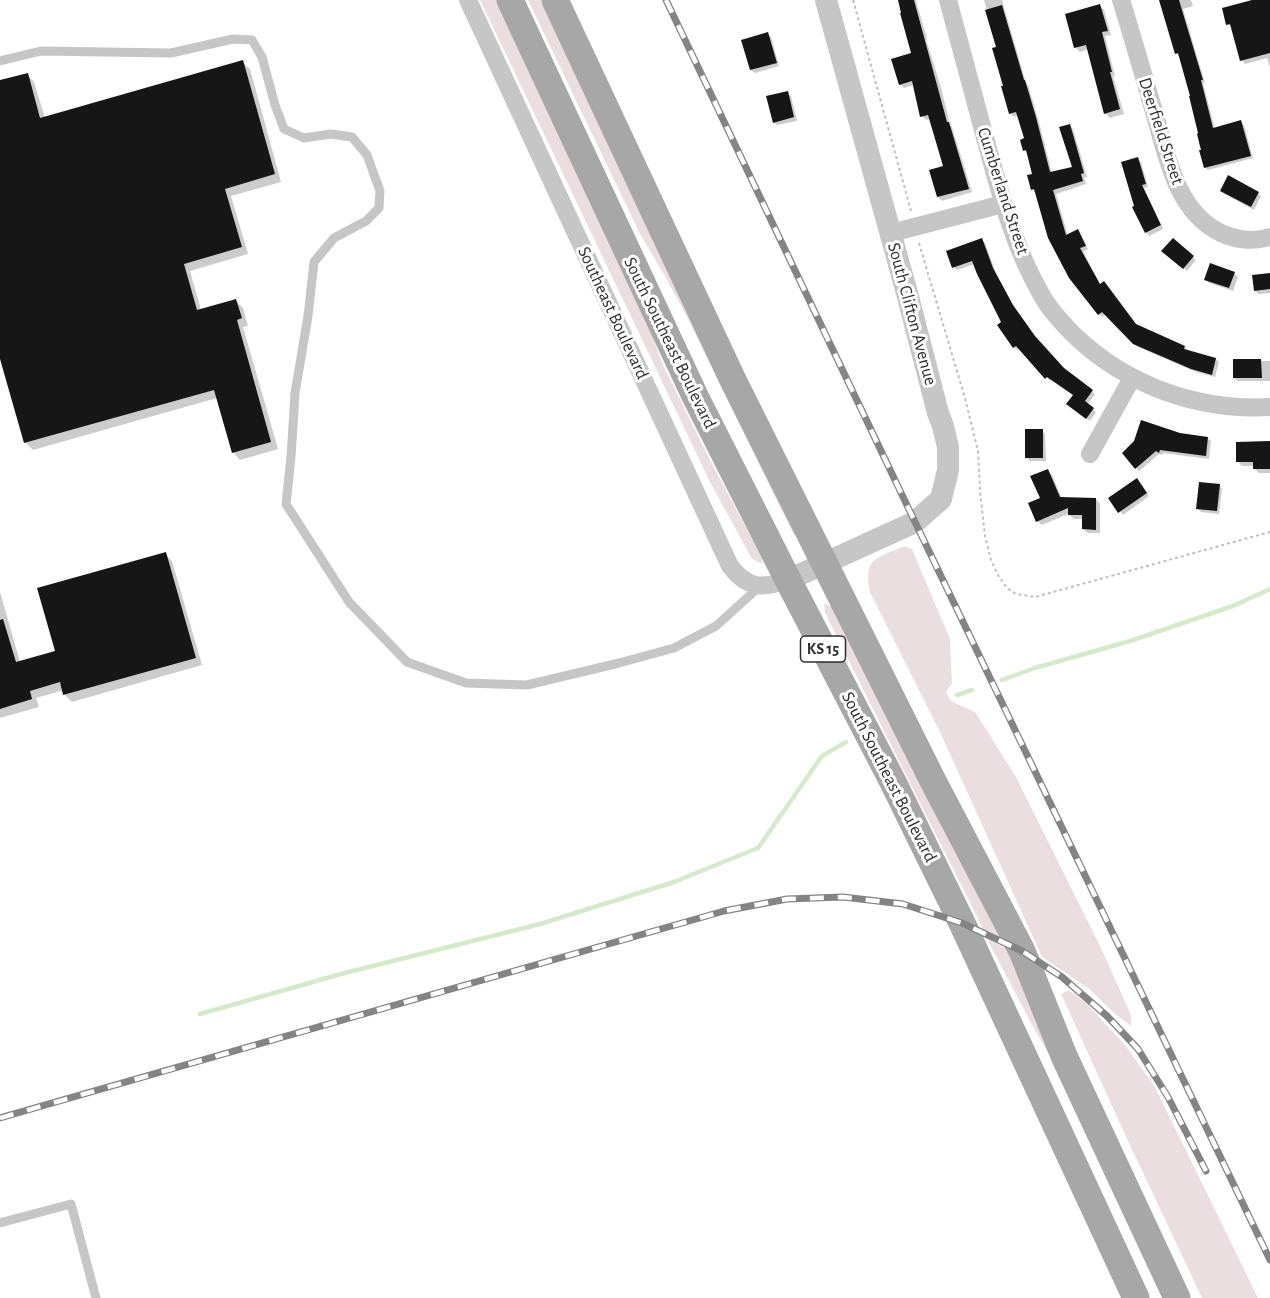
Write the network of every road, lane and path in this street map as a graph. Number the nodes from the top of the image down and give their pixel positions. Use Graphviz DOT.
graph roads {
  1 [pos="468,0"];
  2 [pos="510,0"];
  3 [pos="555,0"];
  4 [pos="826,0"];
  5 [pos="853,0"];
  6 [pos="948,0"];
  7 [pos="1121,0"];
  8 [pos="0,61"];
  9 [pos="1003,204"];
  10 [pos="915,227"];
  11 [pos="891,232"];
  12 [pos="1270,237"];
  13 [pos="1132,378"];
  14 [pos="1270,407"];
  15 [pos="1089,454"];
  16 [pos="1270,532"];
  17 [pos="825,564"];
  18 [pos="788,580"];
  19 [pos="759,587"];
  20 [pos="0,1223"];
  21 [pos="96,1298"];
  22 [pos="1136,1298"];
  23 [pos="1178,1298"];
  1 -- 19 [label="street, Southeast Boulevard"];
  2 -- 18 [label="main road, South Southeast Boulevard / KS 15"];
  3 -- 17 [label="main road, South Southeast Boulevard / KS 15"];
  4 -- 11 [label="street, South Clifton Avenue"];
  5 -- 10 [label="path"];
  6 -- 9 [label="street, Cumberland Street"];
  7 -- 12 [label="street, Deerfield Street"];
  8 -- 19 [label="lane"];
  9 -- 10 [label="street"];
  9 -- 13 [label="street, Cumberland Street"];
  10 -- 11 [label="street"];
  10 -- 16 [label="path"];
  11 -- 17 [label="street, South Clifton Avenue"];
  13 -- 14 [label="street, Cumberland Street"];
  13 -- 15 [label="street"];
  17 -- 18 [label="street, South Clifton Avenue"];
  17 -- 23 [label="main road, South Southeast Boulevard / KS 15"];
  18 -- 19 [label="street"];
  18 -- 22 [label="main road, South Southeast Boulevard / KS 15"];
  20 -- 21 [label="lane"];
}
